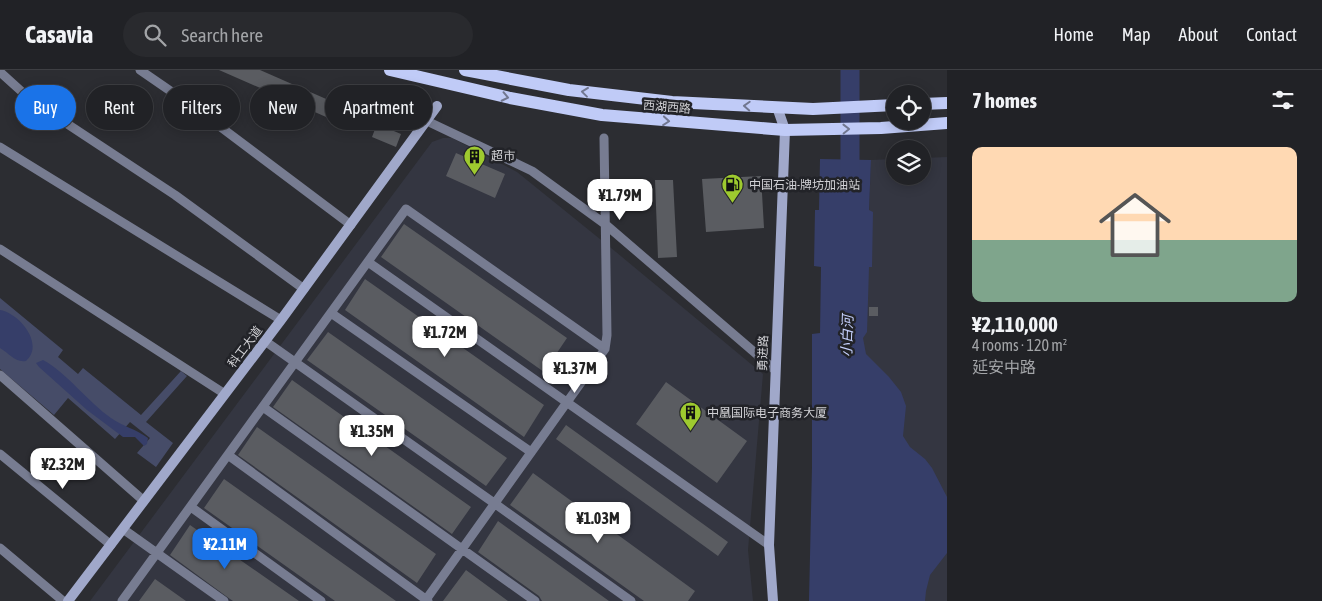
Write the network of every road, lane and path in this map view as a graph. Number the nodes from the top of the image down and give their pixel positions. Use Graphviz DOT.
graph roads {
  1 [pos="140,70"];
  2 [pos="390,70"];
  3 [pos="465,70"];
  4 [pos="0,72"];
  5 [pos="947,103"];
  6 [pos="931,104"];
  7 [pos="886,105"];
  8 [pos="437,106"];
  9 [pos="777,107"];
  10 [pos="432,123"];
  11 [pos="947,123"];
  12 [pos="785,130"];
  13 [pos="604,138"];
  14 [pos="0,147"];
  15 [pos="605,224"];
  16 [pos="351,225"];
  17 [pos="0,249"];
  18 [pos="368,262"];
  19 [pos="304,289"];
  20 [pos="331,313"];
  21 [pos="281,320"];
  22 [pos="265,341"];
  23 [pos="605,349"];
  24 [pos="295,362"];
  25 [pos="775,370"];
  26 [pos="0,375"];
  27 [pos="225,394"];
  28 [pos="567,402"];
  29 [pos="263,407"];
  30 [pos="531,452"];
  31 [pos="0,454"];
  32 [pos="228,456"];
  33 [pos="144,501"];
  34 [pos="494,503"];
  35 [pos="191,507"];
  36 [pos="123,529"];
  37 [pos="769,545"];
  38 [pos="110,546"];
  39 [pos="0,548"];
  40 [pos="462,548"];
  41 [pos="157,553"];
  42 [pos="426,600"];
  43 [pos="63,601"];
  44 [pos="68,601"];
  45 [pos="122,601"];
  46 [pos="224,601"];
  47 [pos="321,601"];
  48 [pos="535,601"];
  49 [pos="631,601"];
  50 [pos="773,601"];
  1 -- 16 [label="street"];
  2 -- 12 [label="main road, 西湖西路, one-way"];
  9 -- 3 [label="main road, 西湖西路, one-way"];
  4 -- 19 [label="street"];
  5 -- 6 [label="main road"];
  7 -- 9 [label="main road, 西湖西路"];
  8 -- 16 [label="street, 科工大道"];
  9 -- 12 [label="street, 勇进路"];
  10 -- 15 [label="street"];
  12 -- 11 [label="main road, 西湖西路, one-way"];
  12 -- 25 [label="street, 勇进路"];
  13 -- 15 [label="street"];
  14 -- 21 [label="street"];
  15 -- 23 [label="street"];
  15 -- 25 [label="street"];
  16 -- 19 [label="street, 科工大道"];
  17 -- 27 [label="street"];
  18 -- 20 [label="street"];
  18 -- 23 [label="street"];
  18 -- 28 [label="street"];
  19 -- 21 [label="street, 科工大道"];
  20 -- 24 [label="street"];
  20 -- 30 [label="street"];
  21 -- 22 [label="street, 科工大道"];
  22 -- 24 [label="street"];
  22 -- 27 [label="street, 科工大道"];
  23 -- 28 [label="street"];
  24 -- 29 [label="street"];
  24 -- 34 [label="street"];
  25 -- 37 [label="street, 勇进路"];
  26 -- 33 [label="street"];
  27 -- 33 [label="street, 科工大道"];
  28 -- 30 [label="street"];
  28 -- 37 [label="street"];
  29 -- 32 [label="street"];
  29 -- 40 [label="street"];
  30 -- 34 [label="street"];
  31 -- 38 [label="street"];
  32 -- 35 [label="street"];
  32 -- 42 [label="street"];
  33 -- 36 [label="street, 科工大道"];
  34 -- 40 [label="street"];
  34 -- 49 [label="street"];
  35 -- 41 [label="street"];
  35 -- 47 [label="street"];
  36 -- 38 [label="street, 科工大道"];
  36 -- 41 [label="street"];
  37 -- 50 [label="street, 勇进路"];
  38 -- 44 [label="street, 科工大道"];
  39 -- 43 [label="street"];
  40 -- 42 [label="street"];
  40 -- 48 [label="street"];
  41 -- 45 [label="street"];
  41 -- 46 [label="street"];
}
